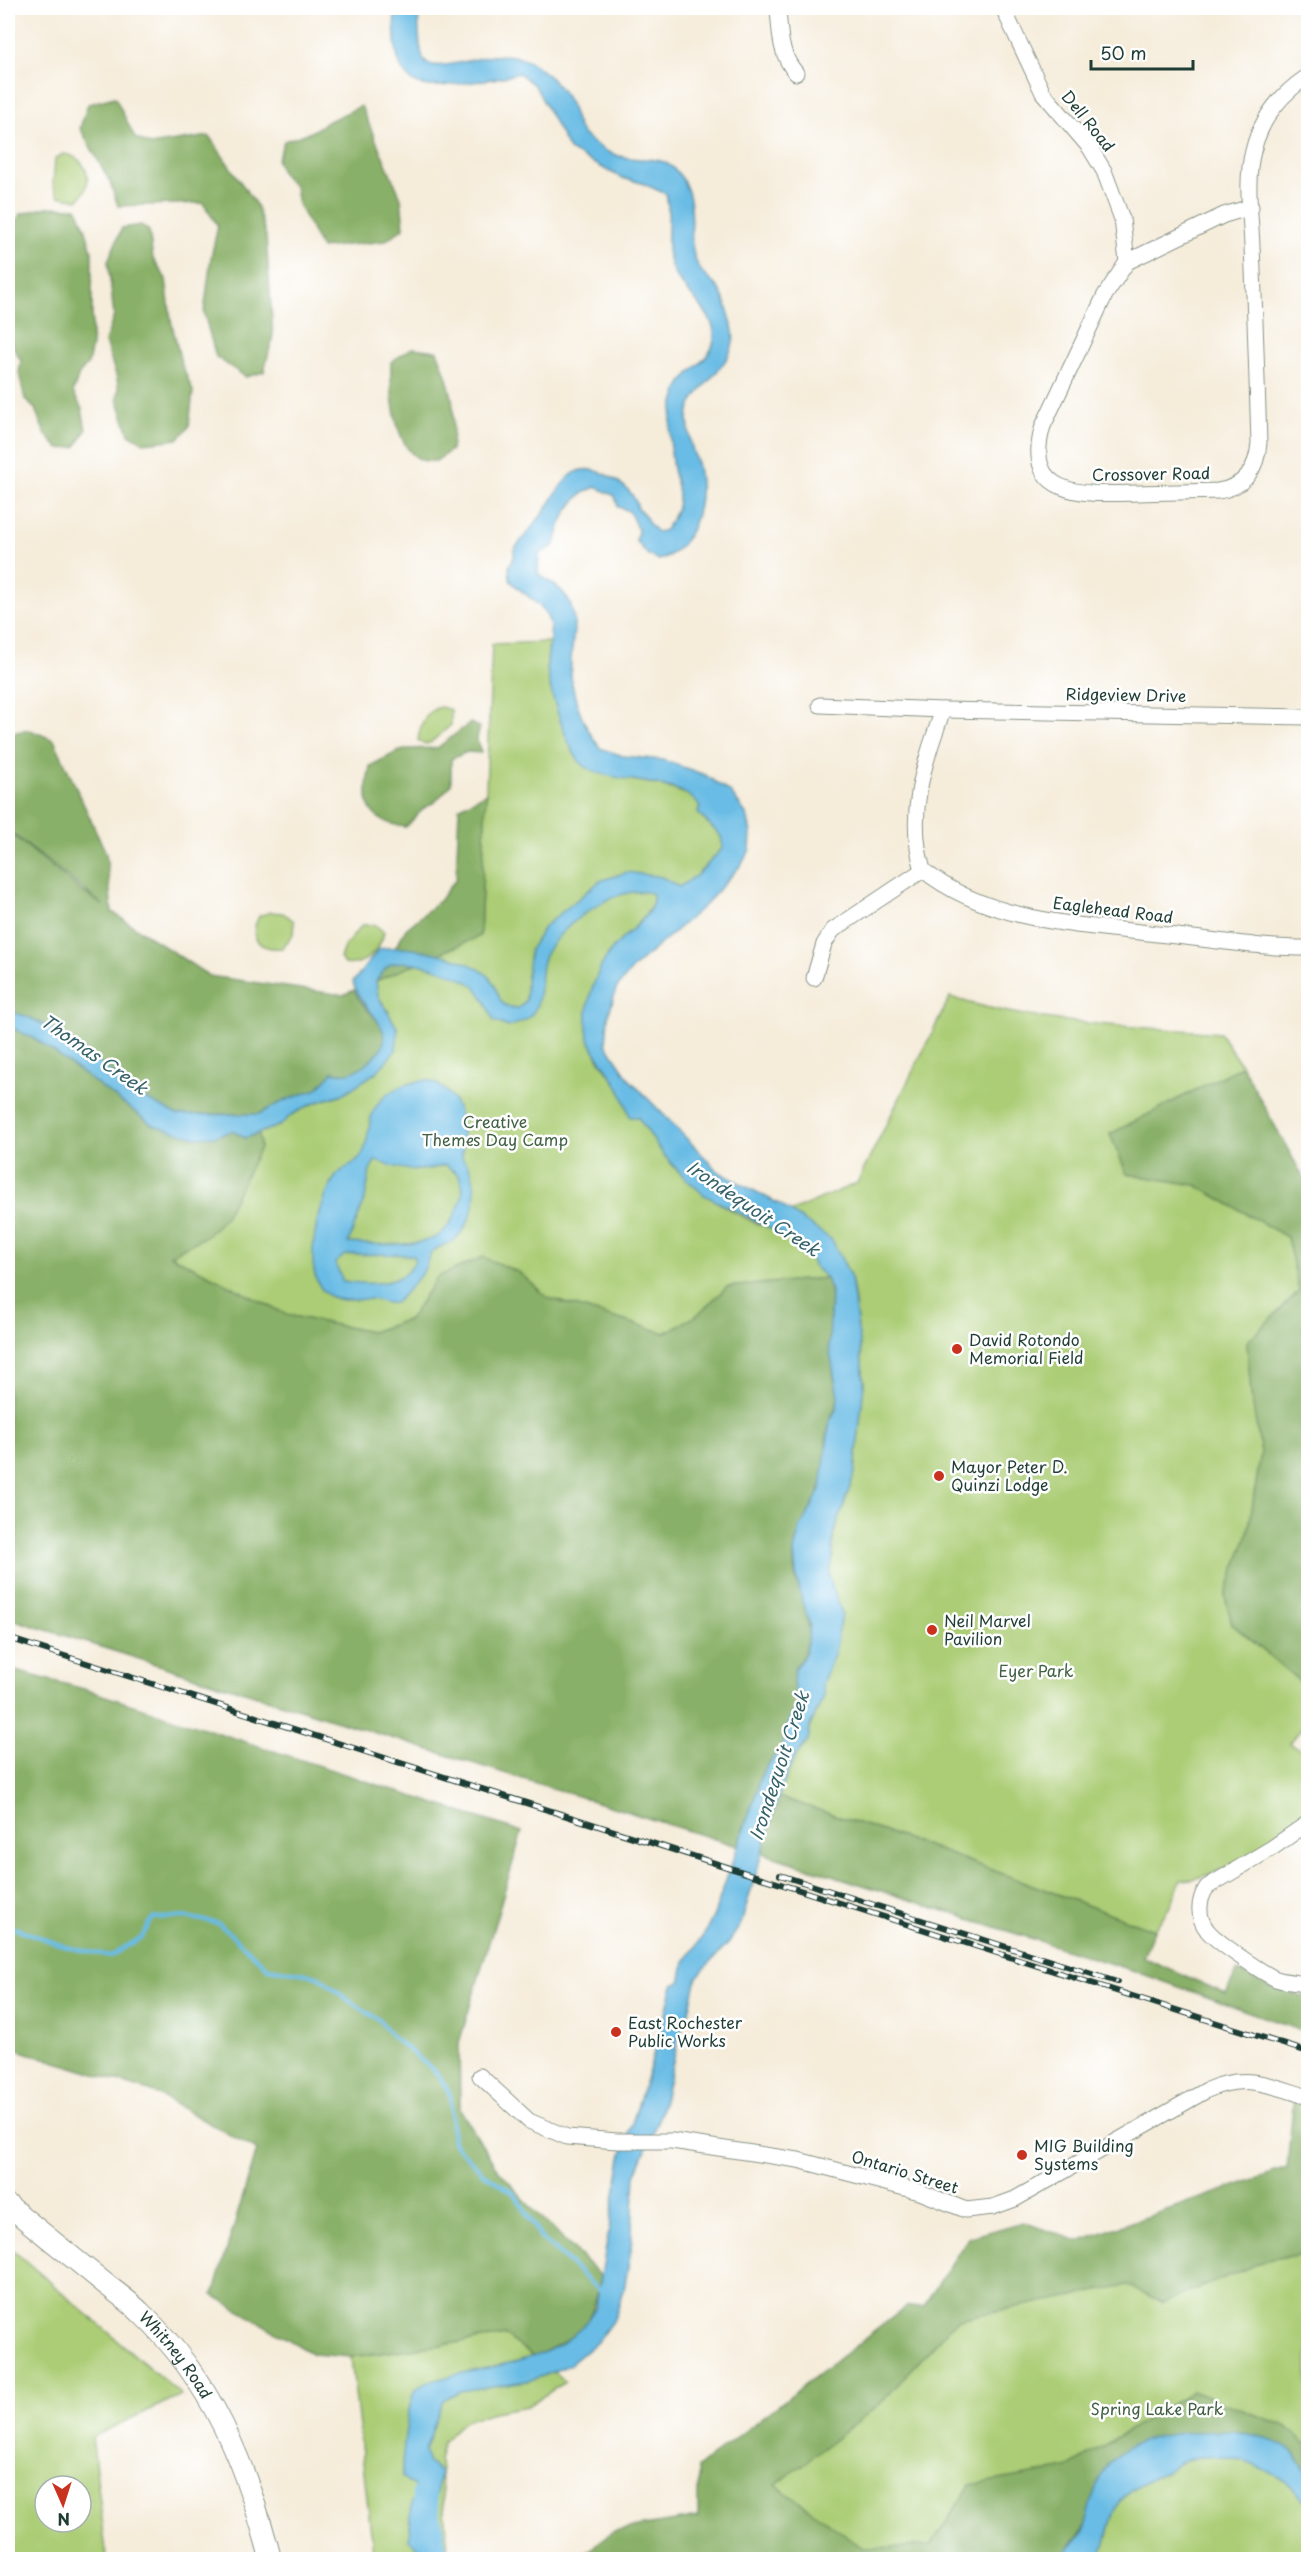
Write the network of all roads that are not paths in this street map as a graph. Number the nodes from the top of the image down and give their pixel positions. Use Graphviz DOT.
graph roads {
  1 [pos="778,8"];
  2 [pos="1003,8"];
  3 [pos="796,73"];
  4 [pos="1308,76"];
  5 [pos="1251,207"];
  6 [pos="1127,262"];
  7 [pos="820,705"];
  8 [pos="943,710"];
  9 [pos="1308,717"];
  10 [pos="923,870"];
  11 [pos="1308,948"];
  12 [pos="814,978"];
  13 [pos="1308,1823"];
  14 [pos="1308,1984"];
  15 [pos="480,2076"];
  16 [pos="1308,2097"];
  17 [pos="8,2205"];
  18 [pos="271,2559"];
  1 -- 3 [label="street"];
  2 -- 6 [label="street, Dell Road"];
  4 -- 5 [label="street, Crossover Road"];
  5 -- 6 [label="street"];
  5 -- 6 [label="street, Crossover Road"];
  7 -- 8 [label="street, Ridgeview Drive"];
  8 -- 9 [label="street, Ridgeview Drive"];
  8 -- 10 [label="street"];
  10 -- 11 [label="street, Eaglehead Road"];
  10 -- 12 [label="street"];
  13 -- 14 [label="street"];
  15 -- 16 [label="street, Ontario Street"];
  17 -- 18 [label="main road, Whitney Road"];
}
